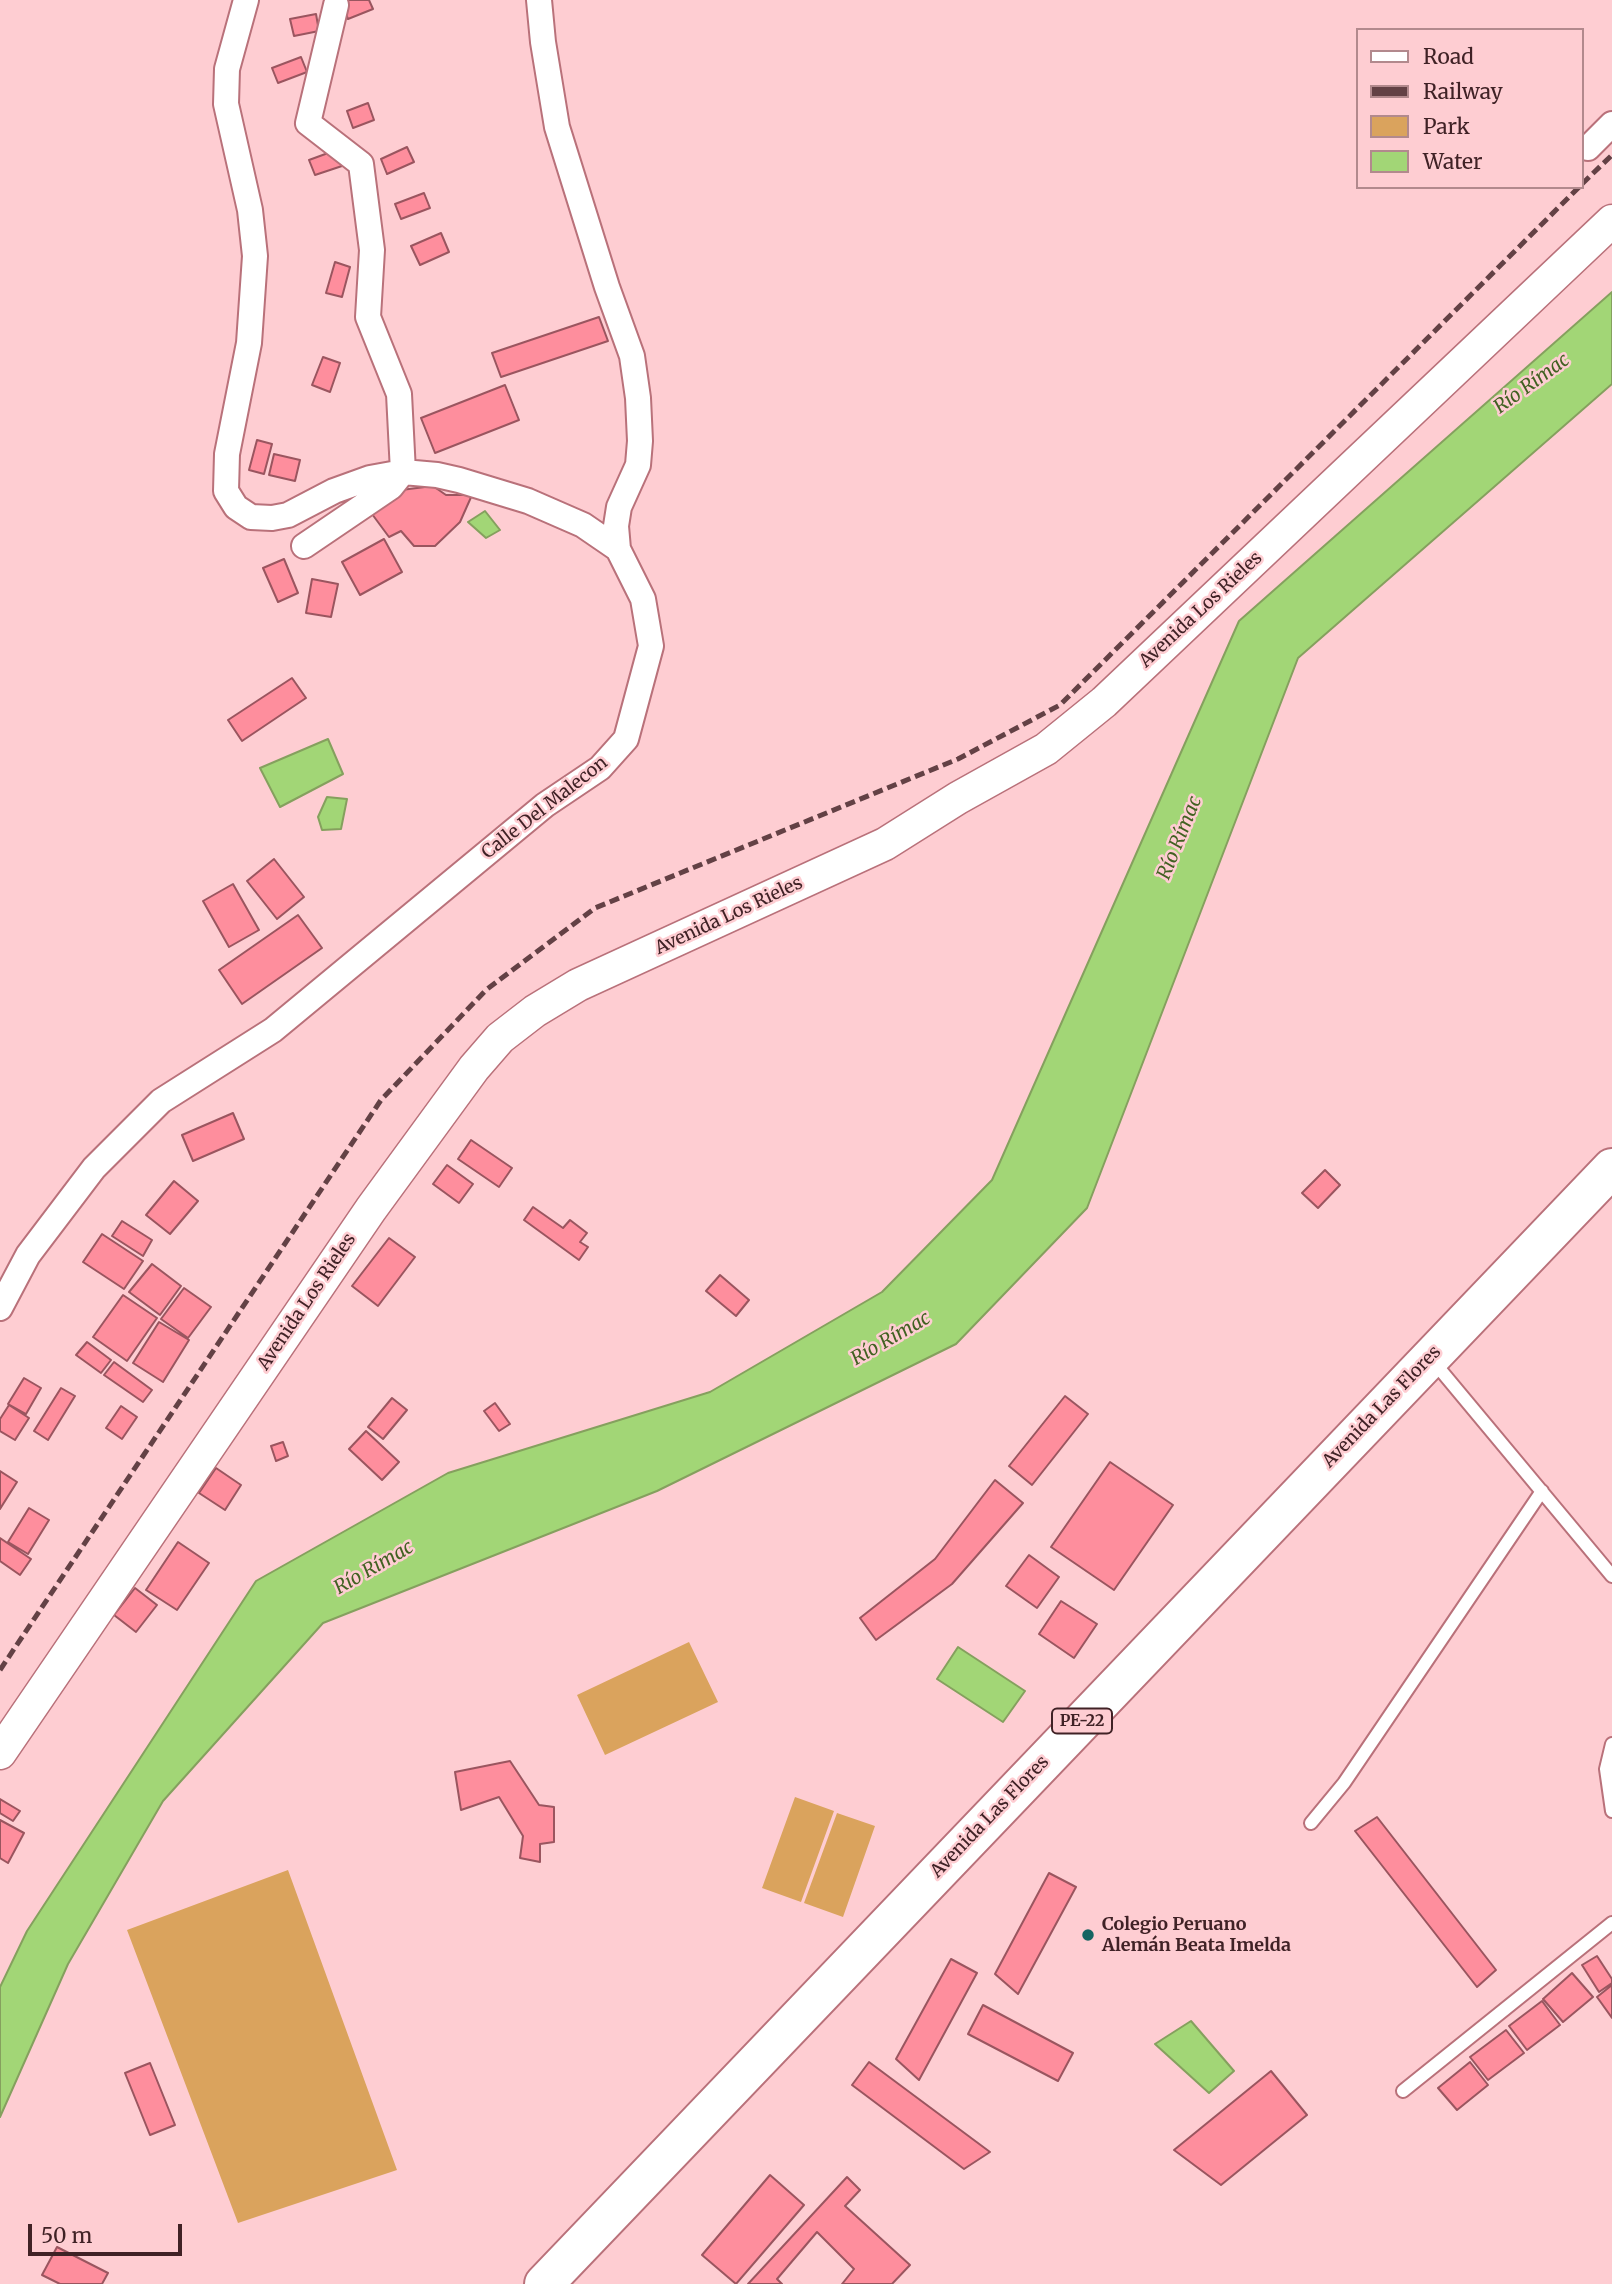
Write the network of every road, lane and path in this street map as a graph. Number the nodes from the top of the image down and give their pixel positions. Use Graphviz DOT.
graph roads {
  1 [pos="246,0"];
  2 [pos="539,0"];
  3 [pos="336,5"];
  4 [pos="1612,124"];
  5 [pos="1588,148"];
  6 [pos="1612,221"];
  7 [pos="403,472"];
  8 [pos="304,546"];
  9 [pos="618,549"];
  10 [pos="1612,1168"];
  11 [pos="1612,1203"];
  12 [pos="0,1308"];
  13 [pos="1438,1366"];
  14 [pos="1542,1491"];
  15 [pos="1612,1576"];
  16 [pos="1612,1744"];
  17 [pos="0,1753"];
  18 [pos="1612,1811"];
  19 [pos="1311,1823"];
  20 [pos="1612,1923"];
  21 [pos="1403,2091"];
  22 [pos="559,2281"];
  1 -- 7 [label="street, Calle Del Malecon"];
  2 -- 9 [label="street"];
  3 -- 7 [label="street"];
  4 -- 5 [label="street"];
  6 -- 17 [label="street, Avenida Los Rieles"];
  7 -- 8 [label="street"];
  7 -- 9 [label="street, Calle Del Malecon"];
  9 -- 12 [label="street, Calle Del Malecon"];
  10 -- 13 [label="highway, Avenida Las Flores / PE-22"];
  11 -- 13 [label="highway, Avenida Las Flores / PE-22"];
  13 -- 14 [label="lane"];
  13 -- 22 [label="highway, Avenida Las Flores / PE-22"];
  14 -- 15 [label="lane"];
  14 -- 19 [label="lane"];
  16 -- 18 [label="lane"];
  20 -- 21 [label="lane"];
}
